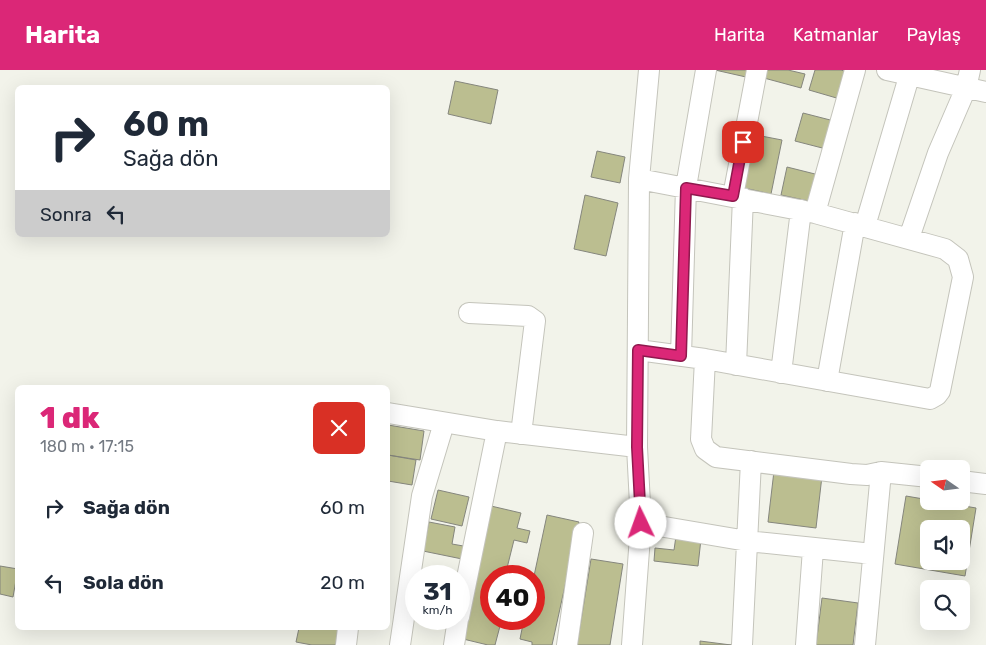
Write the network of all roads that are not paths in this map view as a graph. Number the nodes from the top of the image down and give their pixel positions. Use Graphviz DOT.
graph roads {
  1 [pos="649,70"];
  2 [pos="706,70"];
  3 [pos="757,70"];
  4 [pos="855,70"];
  5 [pos="887,70"];
  6 [pos="910,73"];
  7 [pos="968,79"];
  8 [pos="986,92"];
  9 [pos="639,179"];
  10 [pos="686,188"];
  11 [pos="738,197"];
  12 [pos="808,211"];
  13 [pos="860,224"];
  14 [pos="909,238"];
  15 [pos="470,313"];
  16 [pos="638,350"];
  17 [pos="681,356"];
  18 [pos="705,359"];
  19 [pos="736,365"];
  20 [pos="781,373"];
  21 [pos="827,381"];
  22 [pos="390,413"];
  23 [pos="444,423"];
  24 [pos="497,431"];
  25 [pos="521,434"];
  26 [pos="637,447"];
  27 [pos="752,462"];
  28 [pos="881,472"];
  29 [pos="920,476"];
  30 [pos="970,482"];
  31 [pos="986,484"];
  32 [pos="641,523"];
  33 [pos="583,533"];
  34 [pos="747,541"];
  35 [pos="813,549"];
  36 [pos="873,554"];
  37 [pos="470,565"];
  38 [pos="348,630"];
  39 [pos="457,630"];
  40 [pos="346,645"];
  41 [pos="400,645"];
  42 [pos="454,645"];
  43 [pos="567,645"];
  44 [pos="632,645"];
  45 [pos="742,645"];
  46 [pos="806,645"];
  47 [pos="865,645"];
  1 -- 9 [label="street"];
  2 -- 10 [label="street"];
  3 -- 11 [label="street"];
  4 -- 12 [label="street"];
  5 -- 6 [label="street"];
  6 -- 7 [label="street"];
  6 -- 13 [label="street"];
  7 -- 8 [label="street"];
  7 -- 14 [label="street"];
  9 -- 10 [label="street"];
  9 -- 16 [label="street"];
  10 -- 11 [label="street"];
  10 -- 17 [label="street"];
  11 -- 12 [label="street"];
  11 -- 19 [label="street"];
  12 -- 13 [label="street"];
  12 -- 20 [label="street"];
  13 -- 14 [label="street"];
  13 -- 21 [label="street"];
  14 -- 21 [label="street"];
  15 -- 25 [label="street"];
  16 -- 17 [label="street"];
  16 -- 26 [label="street"];
  17 -- 18 [label="street"];
  18 -- 19 [label="street"];
  18 -- 27 [label="street"];
  19 -- 20 [label="street"];
  20 -- 21 [label="street"];
  22 -- 23 [label="street"];
  23 -- 24 [label="street"];
  23 -- 41 [label="street"];
  24 -- 25 [label="street"];
  24 -- 37 [label="street"];
  25 -- 26 [label="street"];
  26 -- 32 [label="street"];
  27 -- 28 [label="street"];
  27 -- 34 [label="street"];
  28 -- 29 [label="street"];
  28 -- 36 [label="street"];
  30 -- 31 [label="street"];
  32 -- 34 [label="street"];
  32 -- 44 [label="street"];
  33 -- 43 [label="street"];
  34 -- 35 [label="street"];
  34 -- 45 [label="street"];
  35 -- 36 [label="street"];
  35 -- 46 [label="street"];
  36 -- 47 [label="street"];
  38 -- 40 [label="street"];
  39 -- 42 [label="street"];
}
